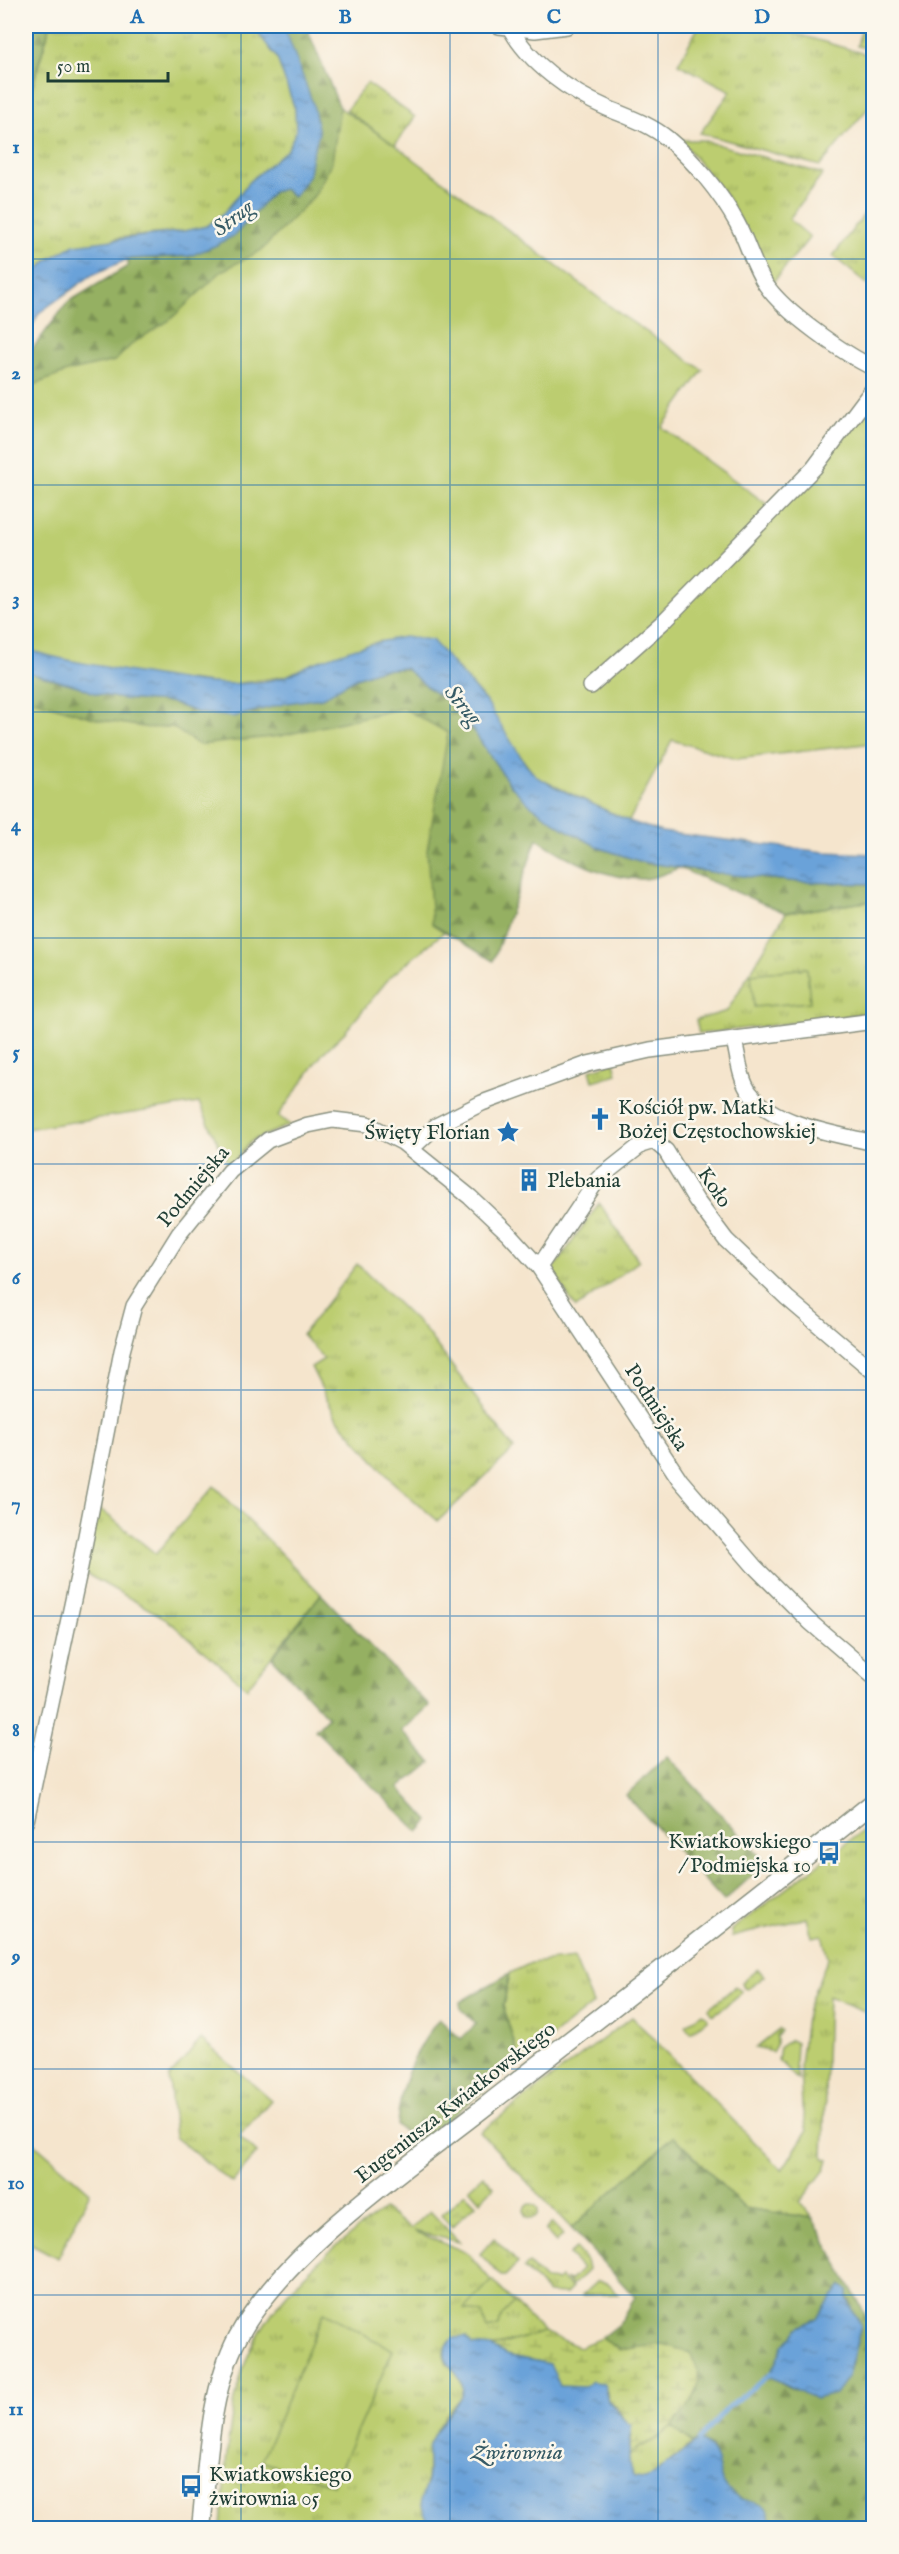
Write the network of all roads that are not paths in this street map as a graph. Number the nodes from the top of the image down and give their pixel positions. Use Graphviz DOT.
graph roads {
  1 [pos="567,26"];
  2 [pos="504,27"];
  3 [pos="873,368"];
  4 [pos="873,388"];
  5 [pos="591,686"];
  6 [pos="873,1021"];
  7 [pos="734,1040"];
  8 [pos="873,1143"];
  9 [pos="411,1149"];
  10 [pos="539,1267"];
  11 [pos="873,1372"];
  12 [pos="873,1677"];
  13 [pos="873,1802"];
  14 [pos="26,1821"];
  15 [pos="201,2529"];
  1 -- 2 [label="street"];
  2 -- 3 [label="street"];
  4 -- 5 [label="street"];
  6 -- 7 [label="street"];
  7 -- 8 [label="street"];
  7 -- 9 [label="street"];
  9 -- 10 [label="street, Podmiejska"];
  9 -- 14 [label="street, Podmiejska"];
  10 -- 11 [label="street, Koło"];
  10 -- 12 [label="street, Podmiejska"];
  13 -- 15 [label="street, Eugeniusza Kwiatkowskiego"];
}
